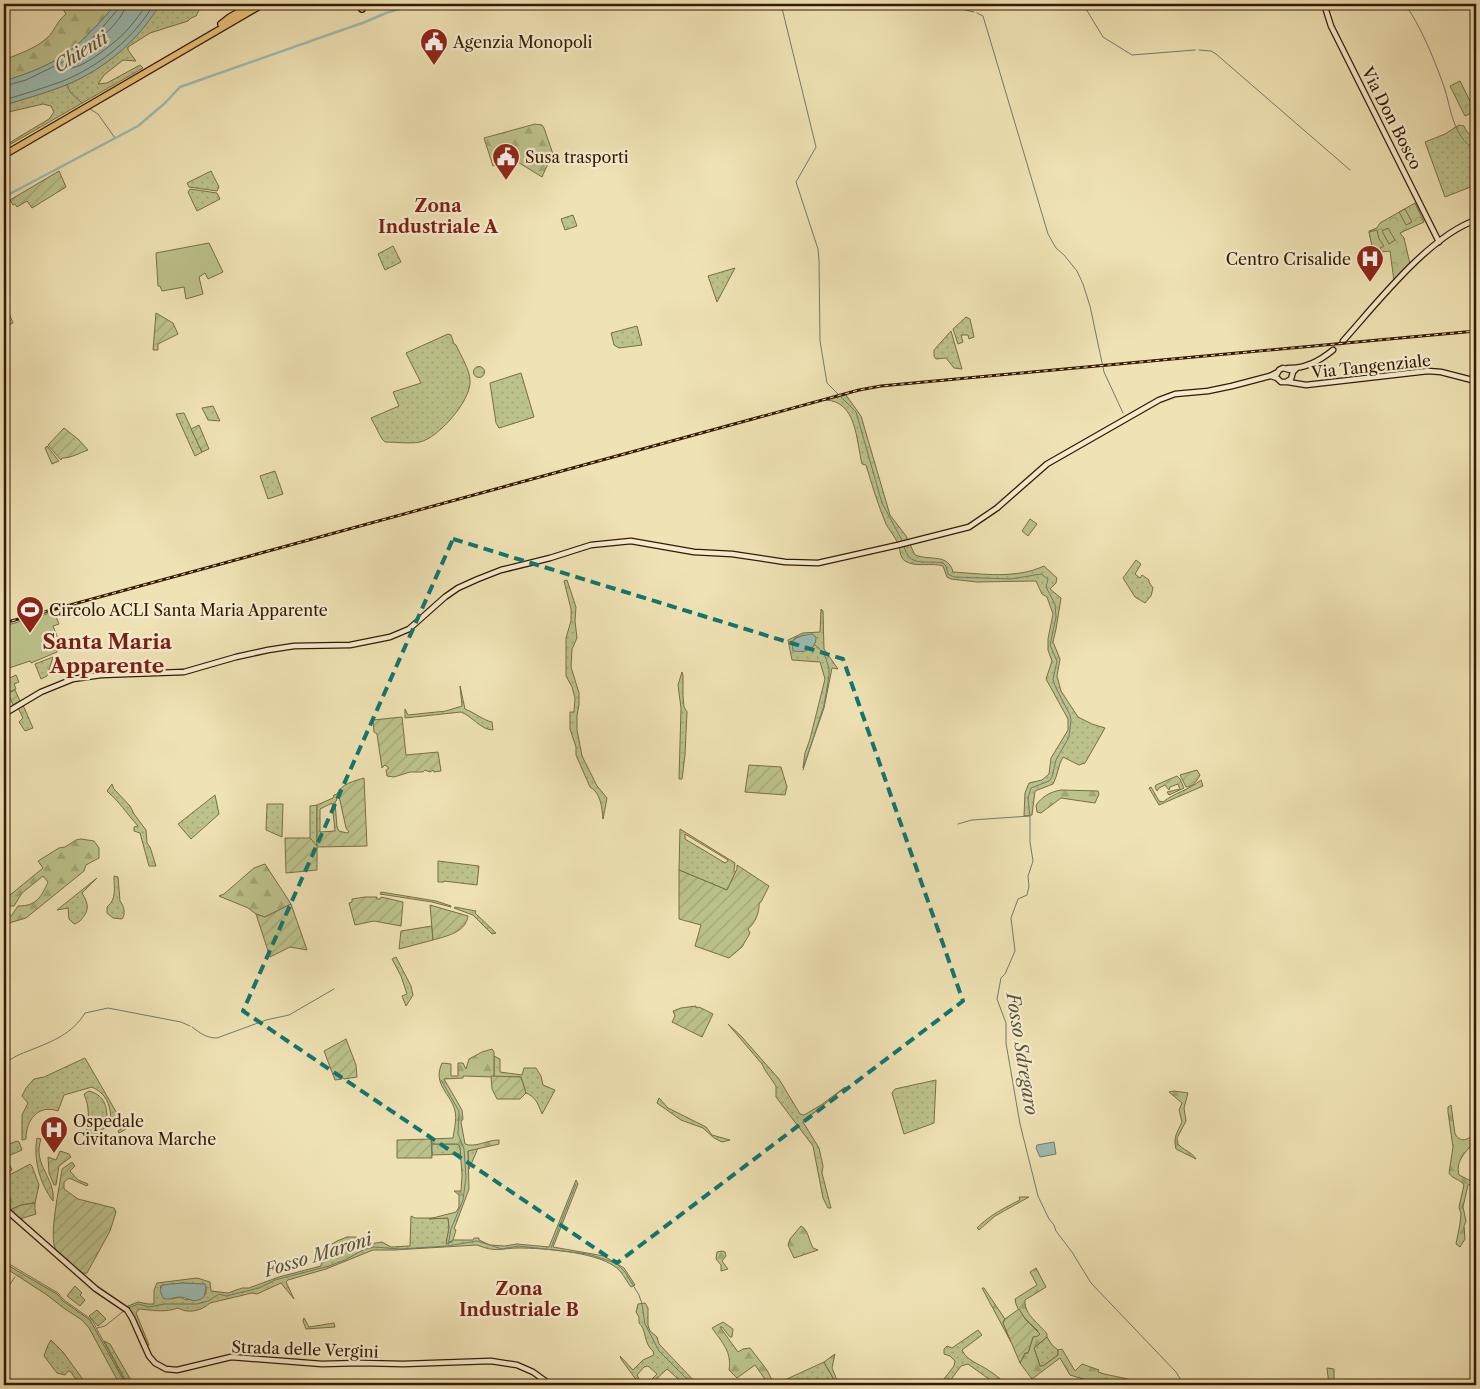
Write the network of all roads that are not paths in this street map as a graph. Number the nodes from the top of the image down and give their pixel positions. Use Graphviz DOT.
graph roads {
  1 [pos="255,4"];
  2 [pos="263,4"];
  3 [pos="1324,4"];
  4 [pos="156,64"];
  5 [pos="4,153"];
  6 [pos="1476,220"];
  7 [pos="1439,242"];
  8 [pos="1343,341"];
  9 [pos="1333,350"];
  10 [pos="1288,368"];
  11 [pos="1296,368"];
  12 [pos="1278,372"];
  13 [pos="1292,375"];
  14 [pos="1270,376"];
  15 [pos="1278,378"];
  16 [pos="1476,381"];
  17 [pos="1288,382"];
  18 [pos="1296,384"];
  19 [pos="4,714"];
  20 [pos="4,1208"];
  21 [pos="551,1385"];
  1 -- 4 [label="highway"];
  2 -- 4 [label="highway"];
  3 -- 7 [label="main road, Via Don Bosco"];
  4 -- 5 [label="highway"];
  6 -- 7 [label="main road"];
  7 -- 8 [label="main road"];
  9 -- 11 [label="main road"];
  10 -- 11 [label="main road"];
  10 -- 12 [label="main road"];
  10 -- 13 [label="main road"];
  11 -- 13 [label="main road"];
  12 -- 14 [label="main road"];
  12 -- 15 [label="main road"];
  13 -- 17 [label="main road"];
  13 -- 18 [label="main road, Via Tangenziale"];
  14 -- 15 [label="main road"];
  14 -- 19 [label="main road"];
  15 -- 17 [label="main road"];
  16 -- 18 [label="main road, Via Tangenziale"];
  17 -- 18 [label="main road, Via Tangenziale"];
  20 -- 21 [label="main road, Strada delle Vergini"];
}
